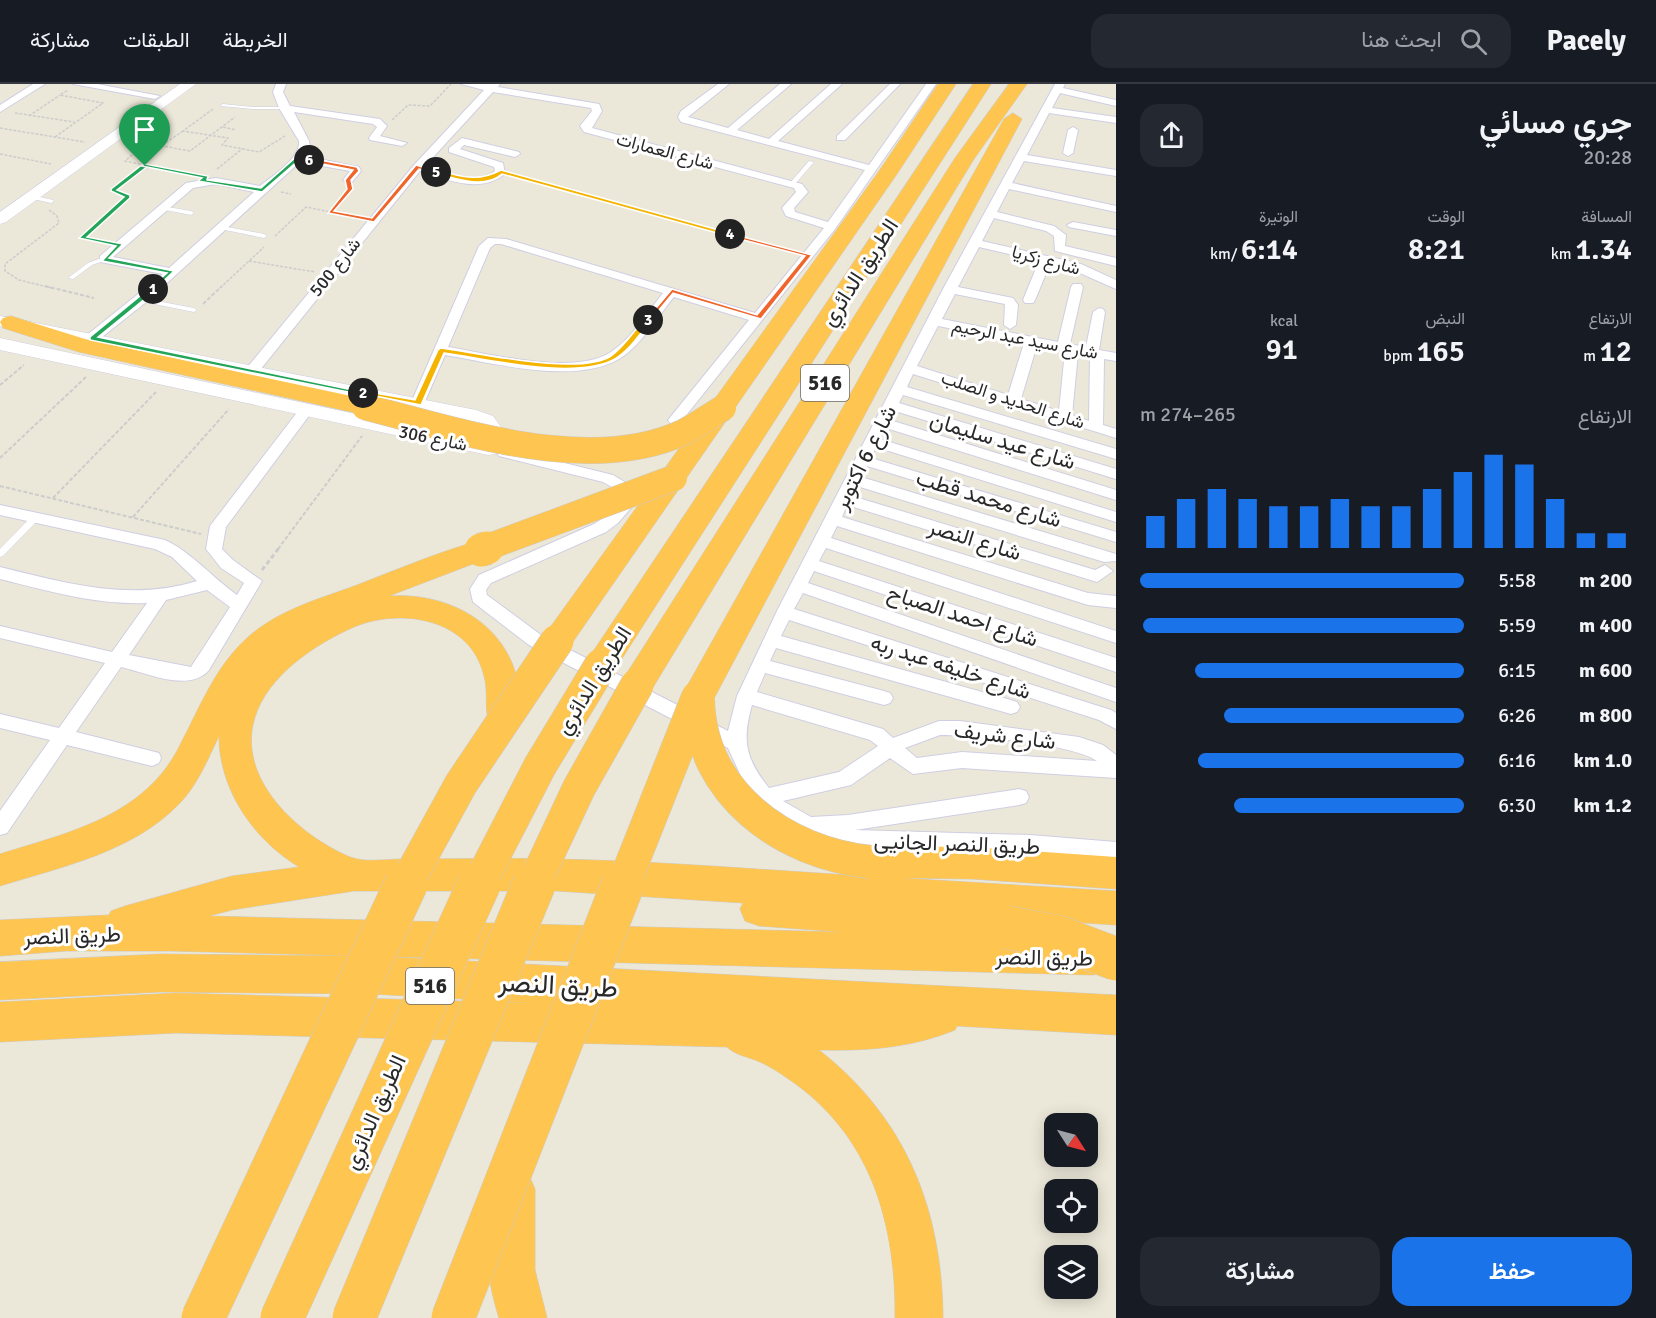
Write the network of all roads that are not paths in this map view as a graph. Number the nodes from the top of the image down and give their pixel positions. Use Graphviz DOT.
graph roads {
  1 [pos="39,84"];
  2 [pos="137,84"];
  3 [pos="189,84"];
  4 [pos="281,84"];
  5 [pos="466,84"];
  6 [pos="724,84"];
  7 [pos="786,84"];
  8 [pos="837,84"];
  9 [pos="895,84"];
  10 [pos="917,84"];
  11 [pos="962,84"];
  12 [pos="982,84"];
  13 [pos="1018,84"];
  14 [pos="1030,84"];
  15 [pos="935,85"];
  16 [pos="493,86"];
  17 [pos="73,87"];
  18 [pos="1058,87"];
  19 [pos="1111,89"];
  20 [pos="164,90"];
  21 [pos="1092,98"];
  22 [pos="1104,101"];
  23 [pos="1116,104"];
  24 [pos="223,105"];
  25 [pos="284,108"];
  26 [pos="1084,108"];
  27 [pos="1046,110"];
  28 [pos="5,111"];
  29 [pos="1116,120"];
  30 [pos="920,126"];
  31 [pos="1073,130"];
  32 [pos="728,133"];
  33 [pos="841,138"];
  34 [pos="402,143"];
  35 [pos="770,143"];
  36 [pos="1023,151"];
  37 [pos="1068,153"];
  38 [pos="515,154"];
  39 [pos="298,158"];
  40 [pos="811,162"];
  41 [pos="1116,162"];
  42 [pos="418,167"];
  43 [pos="873,169"];
  44 [pos="1116,173"];
  45 [pos="348,180"];
  46 [pos="792,184"];
  47 [pos="1005,185"];
  48 [pos="262,190"];
  49 [pos="31,197"];
  50 [pos="51,201"];
  51 [pos="0,206"];
  52 [pos="162,208"];
  53 [pos="1116,209"];
  54 [pos="191,213"];
  55 [pos="990,214"];
  56 [pos="0,219"];
  57 [pos="1072,225"];
  58 [pos="831,227"];
  59 [pos="222,228"];
  60 [pos="1116,233"];
  61 [pos="264,236"];
  62 [pos="975,242"];
  63 [pos="1058,247"];
  64 [pos="104,260"];
  65 [pos="1048,260"];
  66 [pos="1116,262"];
  67 [pos="172,272"];
  68 [pos="71,278"];
  69 [pos="1116,285"];
  70 [pos="1077,287"];
  71 [pos="949,289"];
  72 [pos="672,291"];
  73 [pos="141,300"];
  74 [pos="1029,300"];
  75 [pos="194,310"];
  76 [pos="1099,312"];
  77 [pos="758,318"];
  78 [pos="934,321"];
  79 [pos="1010,325"];
  80 [pos="4,329"];
  81 [pos="92,338"];
  82 [pos="1030,342"];
  83 [pos="1068,349"];
  84 [pos="441,350"];
  85 [pos="1094,353"];
  86 [pos="1116,357"];
  87 [pos="909,368"];
  88 [pos="250,372"];
  89 [pos="898,389"];
  90 [pos="1014,400"];
  91 [pos="418,403"];
  92 [pos="890,405"];
  93 [pos="723,408"];
  94 [pos="307,410"];
  95 [pos="1065,417"];
  96 [pos="675,420"];
  97 [pos="881,422"];
  98 [pos="1096,427"];
  99 [pos="1116,434"];
  100 [pos="872,441"];
  101 [pos="488,449"];
  102 [pos="1116,454"];
  103 [pos="862,460"];
  104 [pos="1116,474"];
  105 [pos="674,478"];
  106 [pos="852,479"];
  107 [pos="1116,495"];
  108 [pos="843,498"];
  109 [pos="0,510"];
  110 [pos="1116,517"];
  111 [pos="35,518"];
  112 [pos="832,519"];
  113 [pos="822,540"];
  114 [pos="0,554"];
  115 [pos="1113,554"];
  116 [pos="810,564"];
  117 [pos="0,573"];
  118 [pos="209,583"];
  119 [pos="799,586"];
  120 [pos="159,598"];
  121 [pos="1112,601"];
  122 [pos="239,605"];
  123 [pos="786,613"];
  124 [pos="0,632"];
  125 [pos="1116,637"];
  126 [pos="772,640"];
  127 [pos="117,660"];
  128 [pos="760,665"];
  129 [pos="1116,665"];
  130 [pos="1116,695"];
  131 [pos="746,696"];
  132 [pos="698,697"];
  133 [pos="884,698"];
  134 [pos="1011,707"];
  135 [pos="503,718"];
  136 [pos="0,721"];
  137 [pos="1116,722"];
  138 [pos="64,737"];
  139 [pos="735,743"];
  140 [pos="891,746"];
  141 [pos="152,758"];
  142 [pos="1116,765"];
  143 [pos="1116,770"];
  144 [pos="765,797"];
  145 [pos="1019,797"];
  146 [pos="801,822"];
  147 [pos="0,827"];
  148 [pos="1116,850"];
  149 [pos="0,870"];
  150 [pos="1116,873"];
  151 [pos="354,875"];
  152 [pos="1116,908"];
  153 [pos="93,933"];
  154 [pos="171,933"];
  155 [pos="0,938"];
  156 [pos="1116,959"];
  157 [pos="0,981"];
  158 [pos="963,1007"];
  159 [pos="1116,1015"];
  160 [pos="47,1020"];
  161 [pos="0,1022"];
  162 [pos="715,1027"];
  163 [pos="0,1042"];
  164 [pos="514,1157"];
  165 [pos="203,1318"];
  166 [pos="282,1318"];
  167 [pos="354,1318"];
  168 [pos="453,1318"];
  169 [pos="523,1318"];
  170 [pos="919,1318"];
  1 -- 28 [label="street"];
  2 -- 20 [label="street"];
  3 -- 49 [label="street"];
  4 -- 25 [label="street"];
  5 -- 16 [label="street"];
  6 -- 32 [label="street"];
  7 -- 32 [label="street"];
  8 -- 35 [label="street"];
  9 -- 33 [label="street"];
  10 -- 15 [label="street"];
  11 -- 30 [label="highway"];
  12 -- 166 [label="highway, الطريق الدائري / 516, bridge"];
  13 -- 167 [label="highway, الطريق الدائري / 516, bridge"];
  14 -- 132 [label="highway"];
  15 -- 30 [label="highway"];
  15 -- 43 [label="street"];
  16 -- 42 [label="street, شارع 500"];
  16 -- 46 [label="street, شارع العمارات"];
  17 -- 20 [label="street"];
  18 -- 21 [label="street"];
  18 -- 27 [label="street, شارع 6 اكتوبر"];
  19 -- 22 [label="street"];
  20 -- 51 [label="street"];
  21 -- 22 [label="street"];
  21 -- 26 [label="street"];
  22 -- 23 [label="street"];
  24 -- 25 [label="lane"];
  25 -- 34 [label="street"];
  25 -- 39 [label="street"];
  27 -- 29 [label="street"];
  27 -- 36 [label="street, شارع 6 اكتوبر"];
  30 -- 93 [label="highway"];
  31 -- 37 [label="street"];
  32 -- 35 [label="street"];
  35 -- 43 [label="street"];
  36 -- 37 [label="street"];
  36 -- 44 [label="street"];
  36 -- 47 [label="street, شارع 6 اكتوبر"];
  37 -- 41 [label="street"];
  38 -- 42 [label="street"];
  39 -- 45 [label="street"];
  39 -- 48 [label="street"];
  40 -- 46 [label="lane"];
  42 -- 88 [label="street, شارع 500"];
  43 -- 58 [label="street"];
  46 -- 58 [label="street"];
  47 -- 53 [label="street"];
  47 -- 55 [label="street, شارع 6 اكتوبر"];
  48 -- 52 [label="street"];
  48 -- 59 [label="street"];
  49 -- 50 [label="lane"];
  49 -- 56 [label="street"];
  52 -- 54 [label="lane"];
  52 -- 64 [label="street"];
  55 -- 62 [label="street, شارع 6 اكتوبر"];
  55 -- 63 [label="street"];
  57 -- 60 [label="street"];
  58 -- 77 [label="street"];
  59 -- 61 [label="lane"];
  59 -- 67 [label="street"];
  62 -- 65 [label="street, شارع زكريا"];
  62 -- 71 [label="street, شارع 6 اكتوبر"];
  63 -- 65 [label="street"];
  63 -- 66 [label="street"];
  64 -- 67 [label="street"];
  64 -- 68 [label="lane"];
  65 -- 69 [label="street, شارع زكريا"];
  65 -- 74 [label="street"];
  67 -- 73 [label="street"];
  70 -- 83 [label="street"];
  71 -- 78 [label="street, شارع 6 اكتوبر"];
  71 -- 79 [label="street"];
  72 -- 77 [label="street"];
  72 -- 84 [label="street"];
  72 -- 84 [label="street"];
  73 -- 75 [label="lane"];
  73 -- 81 [label="street"];
  76 -- 85 [label="street"];
  77 -- 96 [label="street"];
  78 -- 82 [label="street, شارع سيد عبد الرحيم"];
  78 -- 87 [label="street, شارع 6 اكتوبر"];
  80 -- 81 [label="street, شارع 306"];
  80 -- 93 [label="highway, bridge"];
  80 -- 94 [label="street, شارع 306"];
  81 -- 88 [label="street, شارع 306"];
  82 -- 83 [label="street, شارع سيد عبد الرحيم"];
  82 -- 90 [label="street"];
  83 -- 85 [label="street, شارع سيد عبد الرحيم"];
  83 -- 95 [label="street"];
  84 -- 91 [label="street"];
  85 -- 86 [label="street, شارع سيد عبد الرحيم"];
  85 -- 98 [label="street"];
  87 -- 89 [label="street, شارع 6 اكتوبر"];
  87 -- 90 [label="street, شارع الحديد و الصلب"];
  88 -- 91 [label="street, شارع 306"];
  89 -- 92 [label="street, شارع 6 اكتوبر"];
  89 -- 102 [label="street"];
  90 -- 95 [label="street, شارع الحديد و الصلب"];
  91 -- 101 [label="street, شارع 306"];
  92 -- 97 [label="street, شارع 6 اكتوبر"];
  92 -- 104 [label="street, شارع عيد سليمان"];
  93 -- 105 [label="highway"];
  94 -- 101 [label="street, شارع 306"];
  94 -- 122 [label="street"];
  95 -- 98 [label="street, شارع الحديد و الصلب"];
  97 -- 100 [label="street, شارع 6 اكتوبر"];
  97 -- 107 [label="street"];
  98 -- 99 [label="street, شارع الحديد و الصلب"];
  100 -- 103 [label="street, شارع 6 اكتوبر"];
  100 -- 110 [label="street"];
  101 -- 139 [label="street"];
  103 -- 106 [label="street, شارع 6 اكتوبر"];
  103 -- 115 [label="street, شارع محمد قطب"];
  105 -- 135 [label="highway, bridge"];
  105 -- 149 [label="highway, bridge"];
  106 -- 108 [label="street, شارع 6 اكتوبر"];
  106 -- 115 [label="street"];
  108 -- 112 [label="street, شارع 6 اكتوبر"];
  108 -- 115 [label="street, شارع النصر"];
  109 -- 111 [label="street"];
  111 -- 114 [label="lane"];
  111 -- 118 [label="street"];
  112 -- 113 [label="street, شارع 6 اكتوبر"];
  112 -- 121 [label="street"];
  113 -- 116 [label="street, شارع 6 اكتوبر"];
  113 -- 125 [label="street"];
  116 -- 119 [label="street, شارع 6 اكتوبر"];
  116 -- 129 [label="street, شارع احمد الصباح"];
  117 -- 120 [label="street"];
  118 -- 120 [label="street"];
  118 -- 122 [label="street"];
  119 -- 123 [label="street, شارع 6 اكتوبر"];
  119 -- 130 [label="street"];
  120 -- 127 [label="street"];
  122 -- 127 [label="street"];
  123 -- 126 [label="street, شارع 6 اكتوبر"];
  123 -- 137 [label="street, شارع خليفه عبد ربه"];
  124 -- 127 [label="street"];
  126 -- 128 [label="street, شارع 6 اكتوبر"];
  126 -- 134 [label="street"];
  127 -- 138 [label="street"];
  128 -- 131 [label="street, شارع 6 اكتوبر"];
  128 -- 133 [label="street"];
  131 -- 139 [label="street, شارع 6 اكتوبر"];
  131 -- 140 [label="street"];
  132 -- 150 [label="highway, bridge"];
  132 -- 164 [label="highway, bridge"];
  135 -- 151 [label="highway"];
  135 -- 165 [label="highway, bridge"];
  136 -- 138 [label="street"];
  138 -- 141 [label="street"];
  138 -- 147 [label="street"];
  139 -- 144 [label="street"];
  140 -- 142 [label="street, شارع شريف"];
  140 -- 143 [label="street"];
  140 -- 144 [label="street, شارع شريف"];
  144 -- 146 [label="street"];
  145 -- 146 [label="street"];
  146 -- 148 [label="street, طريق النصر الجانيى"];
  151 -- 152 [label="highway"];
  151 -- 153 [label="highway"];
  153 -- 154 [label="highway, طريق النصر"];
  153 -- 155 [label="highway, طريق النصر"];
  154 -- 156 [label="highway, طريق النصر"];
  154 -- 156 [label="highway, bridge"];
  157 -- 158 [label="highway, طريق النصر"];
  158 -- 159 [label="highway, طريق النصر"];
  158 -- 162 [label="highway"];
  160 -- 161 [label="highway"];
  160 -- 162 [label="highway"];
  160 -- 163 [label="highway"];
  162 -- 170 [label="highway"];
  164 -- 168 [label="highway, bridge"];
  164 -- 169 [label="highway, bridge"];
}
